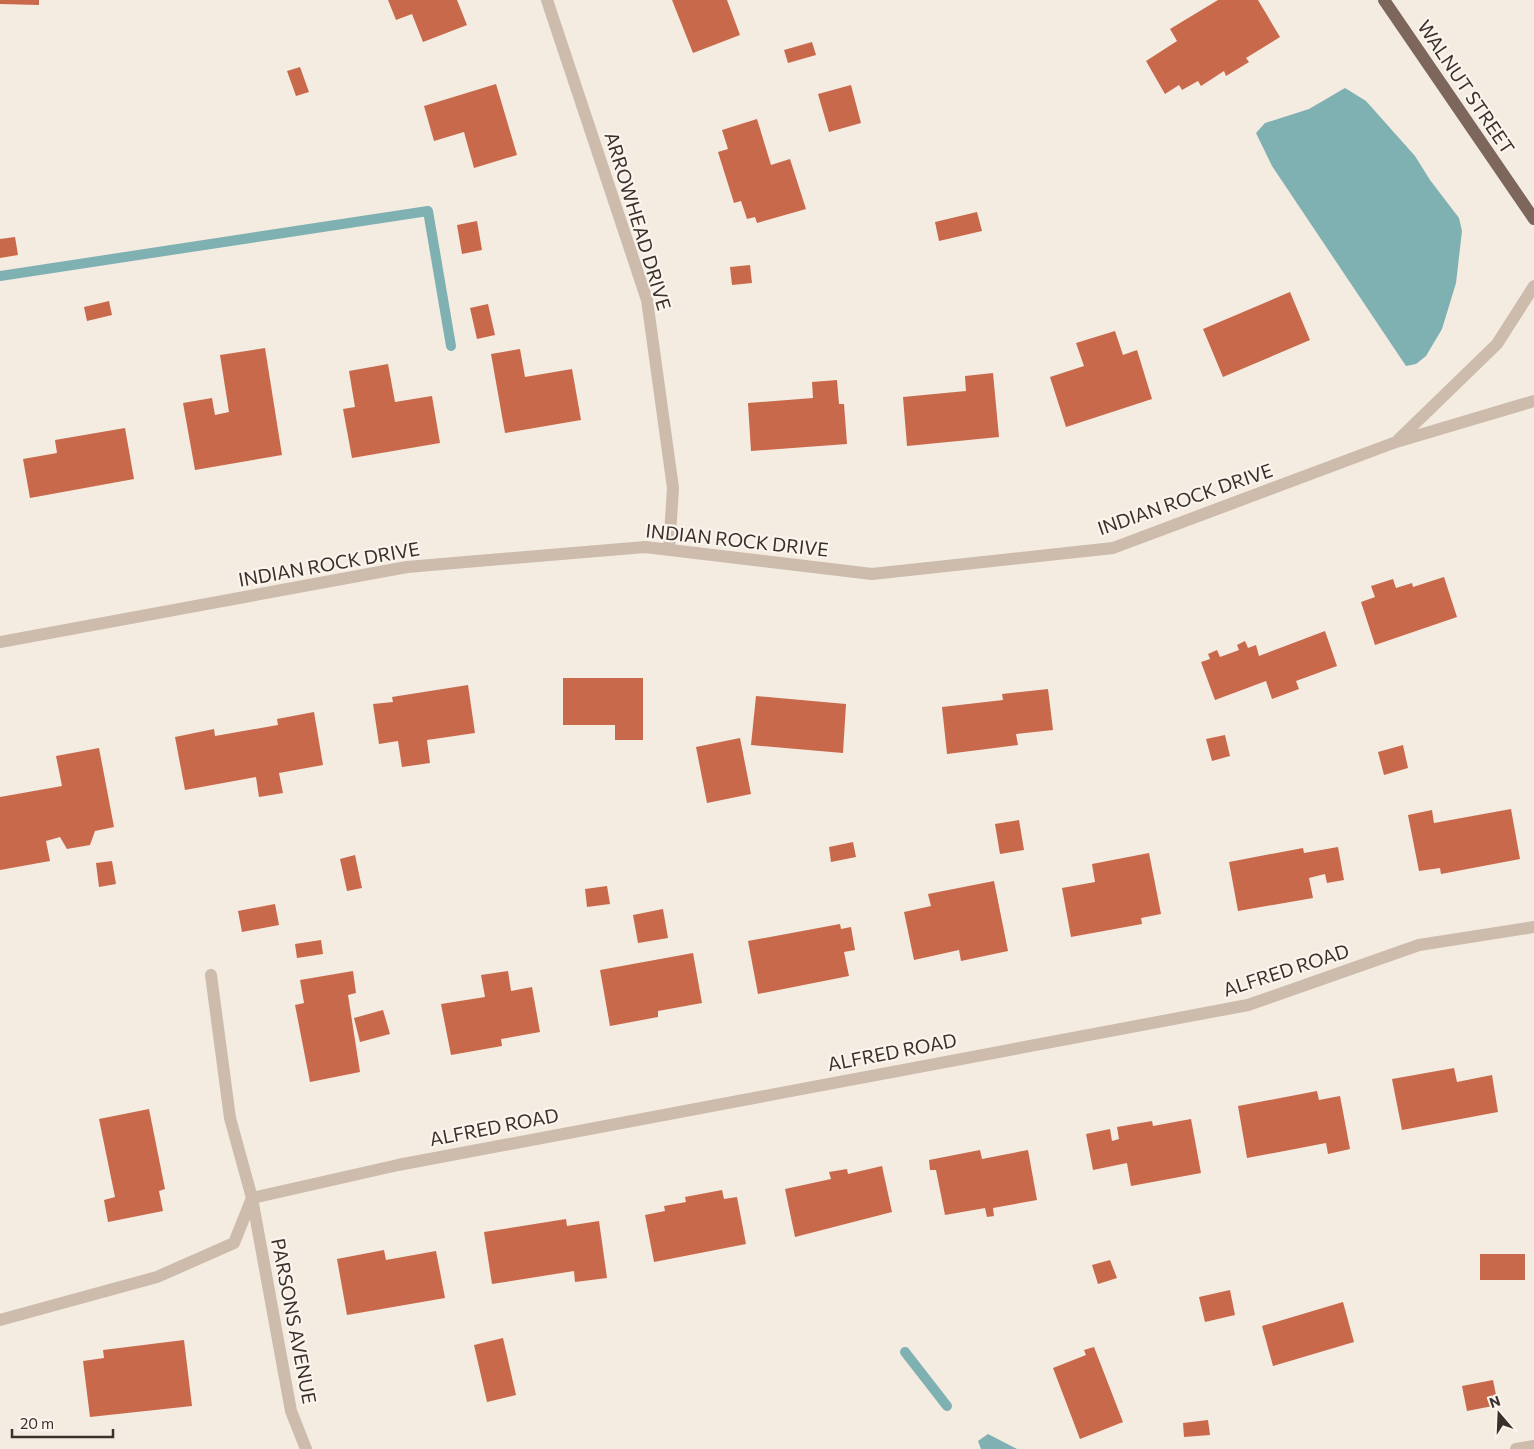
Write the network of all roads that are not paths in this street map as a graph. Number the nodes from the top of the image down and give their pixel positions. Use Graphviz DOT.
graph roads {
  1 [pos="547,0"];
  2 [pos="1384,0"];
  3 [pos="1534,220"];
  4 [pos="1534,286"];
  5 [pos="1534,401"];
  6 [pos="1396,442"];
  7 [pos="669,550"];
  8 [pos="0,642"];
  9 [pos="1534,927"];
  10 [pos="211,975"];
  11 [pos="252,1198"];
  12 [pos="0,1320"];
  13 [pos="1534,1446"];
  14 [pos="306,1449"];
  15 [pos="1516,1449"];
  1 -- 7 [label="street, ARROWHEAD DRIVE"];
  2 -- 3 [label="main road, WALNUT STREET"];
  4 -- 6 [label="street"];
  5 -- 6 [label="street, INDIAN ROCK DRIVE"];
  6 -- 7 [label="street, INDIAN ROCK DRIVE"];
  7 -- 8 [label="street, INDIAN ROCK DRIVE"];
  9 -- 11 [label="street, ALFRED ROAD"];
  10 -- 11 [label="street, PARSONS AVENUE"];
  11 -- 12 [label="street"];
  11 -- 14 [label="street, PARSONS AVENUE"];
  13 -- 15 [label="street"];
}
